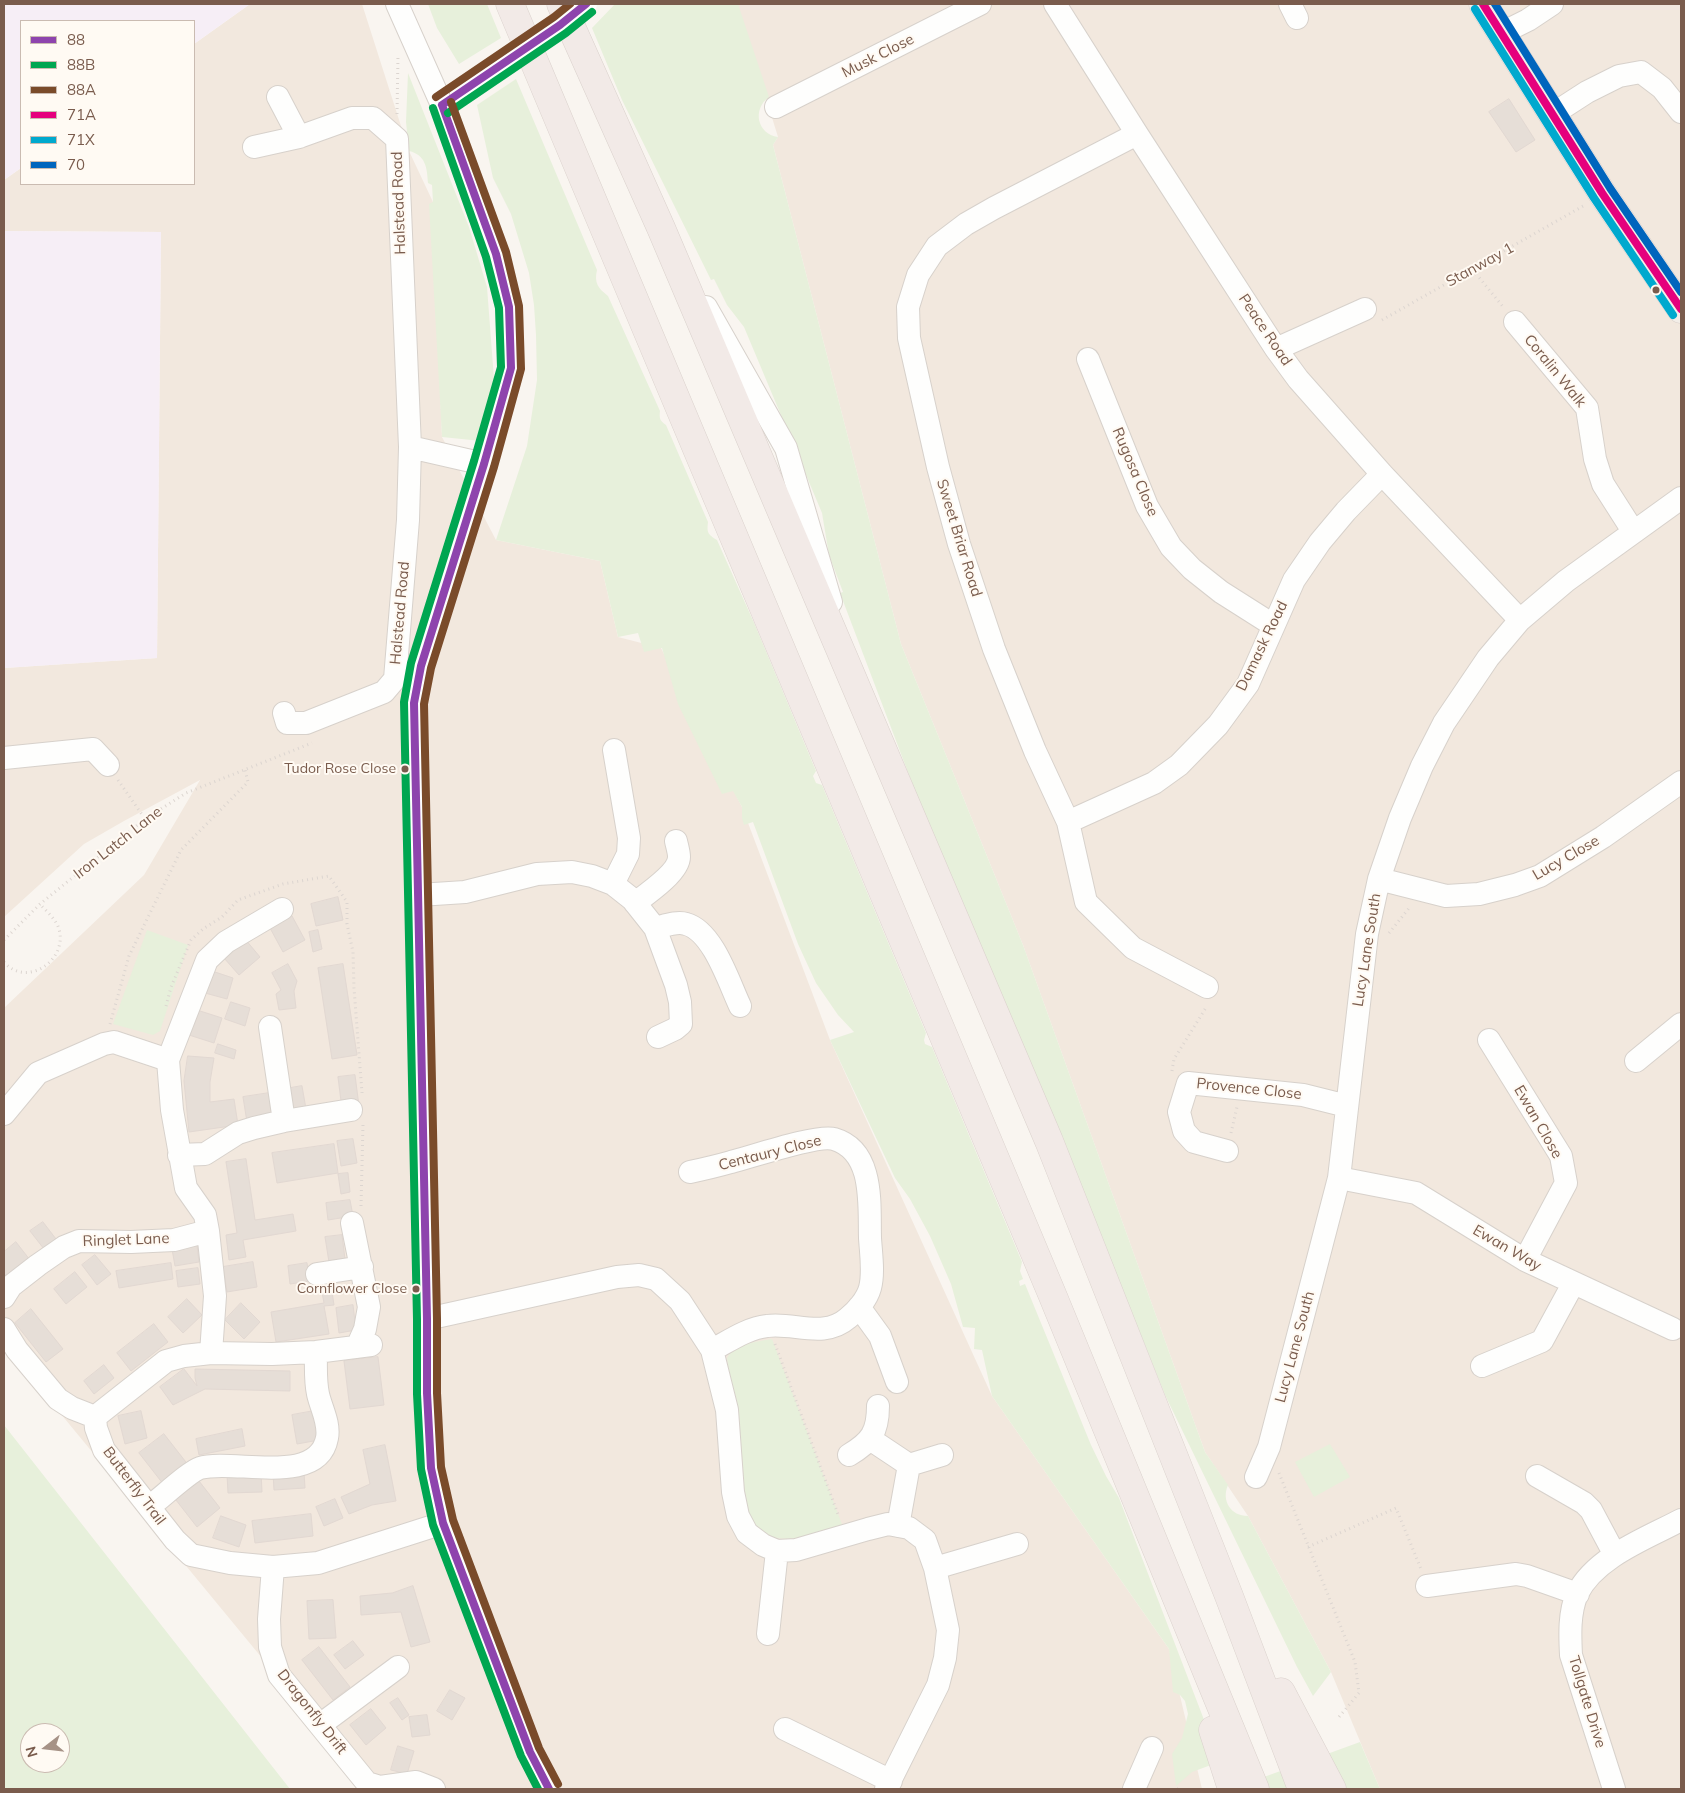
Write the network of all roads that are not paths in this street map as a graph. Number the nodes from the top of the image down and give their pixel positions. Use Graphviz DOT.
graph roads {
  1 [pos="397,4"];
  2 [pos="510,4"];
  3 [pos="561,4"];
  4 [pos="586,4"];
  5 [pos="980,4"];
  6 [pos="1055,4"];
  7 [pos="1552,4"];
  8 [pos="1492,13"];
  9 [pos="278,97"];
  10 [pos="442,105"];
  11 [pos="776,107"];
  12 [pos="1681,112"];
  13 [pos="1553,114"];
  14 [pos="1137,134"];
  15 [pos="299,136"];
  16 [pos="254,147"];
  17 [pos="1365,309"];
  18 [pos="1681,309"];
  19 [pos="1515,322"];
  20 [pos="1276,348"];
  21 [pos="1088,359"];
  22 [pos="410,447"];
  23 [pos="484,464"];
  24 [pos="1382,474"];
  25 [pos="1681,498"];
  26 [pos="1633,531"];
  27 [pos="1520,620"];
  28 [pos="1274,624"];
  29 [pos="284,713"];
  30 [pos="102,750"];
  31 [pos="614,750"];
  32 [pos="4,758"];
  33 [pos="1681,782"];
  34 [pos="1068,822"];
  35 [pos="676,841"];
  36 [pos="1379,879"];
  37 [pos="613,884"];
  38 [pos="419,894"];
  39 [pos="635,903"];
  40 [pos="282,909"];
  41 [pos="655,928"];
  42 [pos="1207,987"];
  43 [pos="740,1006"];
  44 [pos="1681,1024"];
  45 [pos="270,1027"];
  46 [pos="658,1037"];
  47 [pos="1489,1040"];
  48 [pos="168,1060"];
  49 [pos="1636,1061"];
  50 [pos="1347,1106"];
  51 [pos="359,1108"];
  52 [pos="4,1114"];
  53 [pos="284,1121"];
  54 [pos="1227,1151"];
  55 [pos="179,1155"];
  56 [pos="690,1172"];
  57 [pos="1339,1178"];
  58 [pos="357,1216"];
  59 [pos="208,1231"];
  60 [pos="1525,1260"];
  61 [pos="362,1267"];
  62 [pos="318,1274"];
  63 [pos="1573,1284"];
  64 [pos="4,1297"];
  65 [pos="859,1307"];
  66 [pos="428,1319"];
  67 [pos="4,1329"];
  68 [pos="1673,1330"];
  69 [pos="712,1350"];
  70 [pos="316,1352"];
  71 [pos="211,1353"];
  72 [pos="1482,1366"];
  73 [pos="897,1382"];
  74 [pos="878,1406"];
  75 [pos="95,1417"];
  76 [pos="870,1439"];
  77 [pos="849,1455"];
  78 [pos="942,1455"];
  79 [pos="908,1465"];
  80 [pos="1537,1476"];
  81 [pos="1256,1477"];
  82 [pos="149,1507"];
  83 [pos="1681,1520"];
  84 [pos="443,1523"];
  85 [pos="898,1526"];
  86 [pos="1017,1544"];
  87 [pos="777,1551"];
  88 [pos="1615,1555"];
  89 [pos="273,1567"];
  90 [pos="935,1568"];
  91 [pos="1167,1573"];
  92 [pos="1427,1586"];
  93 [pos="1578,1594"];
  94 [pos="1229,1596"];
  95 [pos="768,1634"];
  96 [pos="398,1667"];
  97 [pos="320,1725"];
  98 [pos="785,1729"];
  99 [pos="1152,1748"];
  100 [pos="888,1785"];
  101 [pos="434,1789"];
  102 [pos="549,1789"];
  103 [pos="1134,1789"];
  104 [pos="1232,1789"];
  105 [pos="1255,1789"];
  106 [pos="1302,1789"];
  107 [pos="1332,1789"];
  108 [pos="1614,1789"];
  1 -- 10 [label="street, Halstead Road"];
  2 -- 91 [label="highway"];
  3 -- 94 [label="highway"];
  4 -- 10 [label="street, bridge"];
  5 -- 11 [label="street, Musk Close"];
  6 -- 14 [label="street, Peace Road"];
  7 -- 8 [label="street"];
  8 -- 13 [label="main road"];
  9 -- 15 [label="street"];
  10 -- 23 [label="street, Halstead Road"];
  12 -- 13 [label="street"];
  13 -- 18 [label="main road"];
  14 -- 20 [label="street, Peace Road"];
  14 -- 34 [label="street, Sweet Briar Road"];
  15 -- 16 [label="street"];
  15 -- 22 [label="street, Halstead Road"];
  17 -- 20 [label="street"];
  19 -- 26 [label="street, Coralin Walk"];
  20 -- 24 [label="street, Peace Road"];
  21 -- 28 [label="street, Rugosa Close"];
  22 -- 23 [label="street"];
  22 -- 29 [label="street, Halstead Road"];
  23 -- 38 [label="street, Halstead Road"];
  24 -- 27 [label="street, Peace Road"];
  24 -- 28 [label="street, Damask Road"];
  25 -- 26 [label="street, Lucy Lane South"];
  26 -- 27 [label="street, Lucy Lane South"];
  27 -- 36 [label="street, Lucy Lane South"];
  28 -- 34 [label="street, Damask Road"];
  30 -- 32 [label="street"];
  31 -- 37 [label="street"];
  33 -- 36 [label="street, Lucy Close"];
  34 -- 42 [label="street, Sweet Briar Road"];
  35 -- 39 [label="street"];
  36 -- 50 [label="street, Lucy Lane South"];
  37 -- 38 [label="street"];
  37 -- 39 [label="street"];
  38 -- 66 [label="street, Halstead Road"];
  39 -- 41 [label="street"];
  40 -- 48 [label="street"];
  41 -- 43 [label="street"];
  41 -- 46 [label="street"];
  44 -- 49 [label="street"];
  45 -- 53 [label="street"];
  47 -- 60 [label="street, Ewan Close"];
  48 -- 52 [label="street"];
  48 -- 55 [label="street"];
  50 -- 54 [label="street, Provence Close"];
  50 -- 57 [label="street, Lucy Lane South"];
  51 -- 53 [label="street"];
  53 -- 55 [label="street"];
  55 -- 59 [label="street"];
  56 -- 65 [label="street, Centaury Close"];
  57 -- 60 [label="street, Ewan Way"];
  57 -- 81 [label="street, Lucy Lane South"];
  58 -- 61 [label="street"];
  59 -- 64 [label="street, Ringlet Lane"];
  59 -- 71 [label="street"];
  60 -- 63 [label="street, Ewan Way"];
  61 -- 62 [label="street"];
  61 -- 70 [label="street"];
  63 -- 68 [label="street, Ewan Way"];
  63 -- 72 [label="street"];
  65 -- 69 [label="street, Centaury Close"];
  65 -- 73 [label="street"];
  66 -- 69 [label="street"];
  66 -- 84 [label="street, Halstead Road"];
  67 -- 75 [label="street"];
  69 -- 87 [label="street"];
  70 -- 71 [label="street"];
  70 -- 82 [label="street"];
  71 -- 75 [label="street"];
  74 -- 76 [label="street"];
  75 -- 82 [label="street, Butterfly Trail"];
  76 -- 77 [label="street"];
  76 -- 79 [label="street"];
  78 -- 79 [label="street"];
  79 -- 85 [label="street"];
  80 -- 88 [label="street"];
  82 -- 89 [label="street, Butterfly Trail"];
  83 -- 88 [label="street, Tollgate Drive"];
  84 -- 89 [label="street, Butterfly Trail"];
  84 -- 102 [label="street, Halstead Road"];
  85 -- 87 [label="street"];
  85 -- 90 [label="street"];
  86 -- 90 [label="street"];
  87 -- 95 [label="street"];
  88 -- 93 [label="street, Tollgate Drive"];
  89 -- 97 [label="street, Dragonfly Drift"];
  90 -- 100 [label="street"];
  91 -- 104 [label="highway"];
  91 -- 105 [label="highway"];
  92 -- 93 [label="street"];
  93 -- 108 [label="street, Tollgate Drive"];
  94 -- 106 [label="highway"];
  94 -- 107 [label="highway"];
  96 -- 97 [label="street"];
  97 -- 101 [label="street, Dragonfly Drift"];
  98 -- 100 [label="street"];
  99 -- 103 [label="street"];
}
